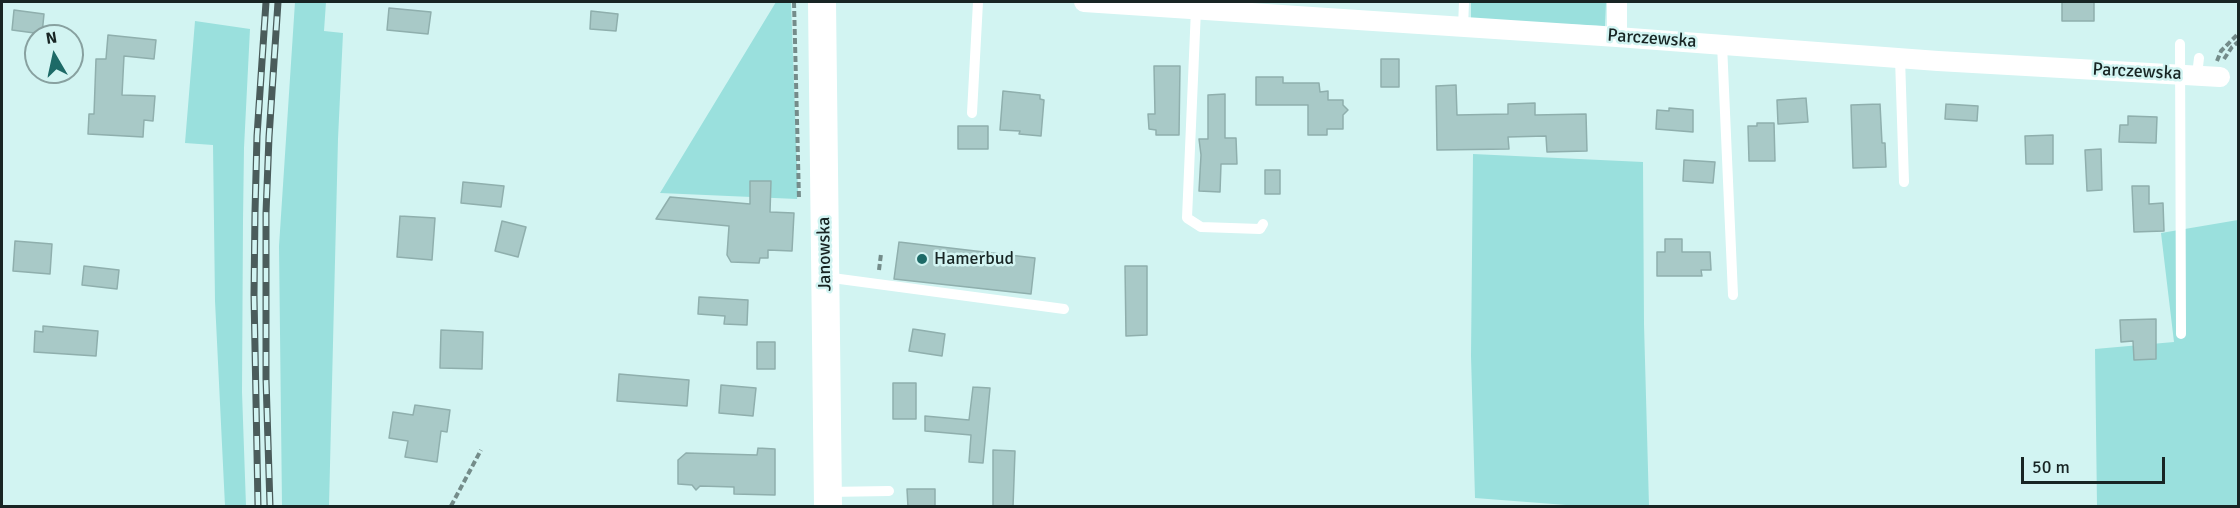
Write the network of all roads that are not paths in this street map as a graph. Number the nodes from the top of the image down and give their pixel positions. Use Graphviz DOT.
graph roads {
  1 [pos="822,2"];
  2 [pos="978,2"];
  3 [pos="1084,2"];
  4 [pos="1464,2"];
  5 [pos="1617,2"];
  6 [pos="1196,9"];
  7 [pos="1287,9"];
  8 [pos="1463,27"];
  9 [pos="1617,36"];
  10 [pos="1722,44"];
  11 [pos="2181,44"];
  12 [pos="1900,58"];
  13 [pos="2202,72"];
  14 [pos="972,113"];
  15 [pos="1904,182"];
  16 [pos="1263,224"];
  17 [pos="825,277"];
  18 [pos="1733,296"];
  19 [pos="1065,309"];
  20 [pos="2181,334"];
  21 [pos="889,491"];
  22 [pos="828,499"];
  1 -- 17 [label="street, Janowska"];
  2 -- 14 [label="lane"];
  3 -- 6 [label="street, Parczewska"];
  4 -- 8 [label="lane"];
  5 -- 9 [label="street"];
  6 -- 7 [label="street, Parczewska"];
  6 -- 16 [label="lane"];
  7 -- 8 [label="street, Parczewska"];
  8 -- 9 [label="street, Parczewska"];
  9 -- 10 [label="street, Parczewska"];
  10 -- 12 [label="street, Parczewska"];
  10 -- 18 [label="lane"];
  11 -- 13 [label="lane"];
  12 -- 13 [label="street, Parczewska"];
  12 -- 15 [label="lane"];
  13 -- 20 [label="lane"];
  17 -- 19 [label="lane"];
  17 -- 22 [label="street, Janowska"];
  21 -- 22 [label="lane"];
}
